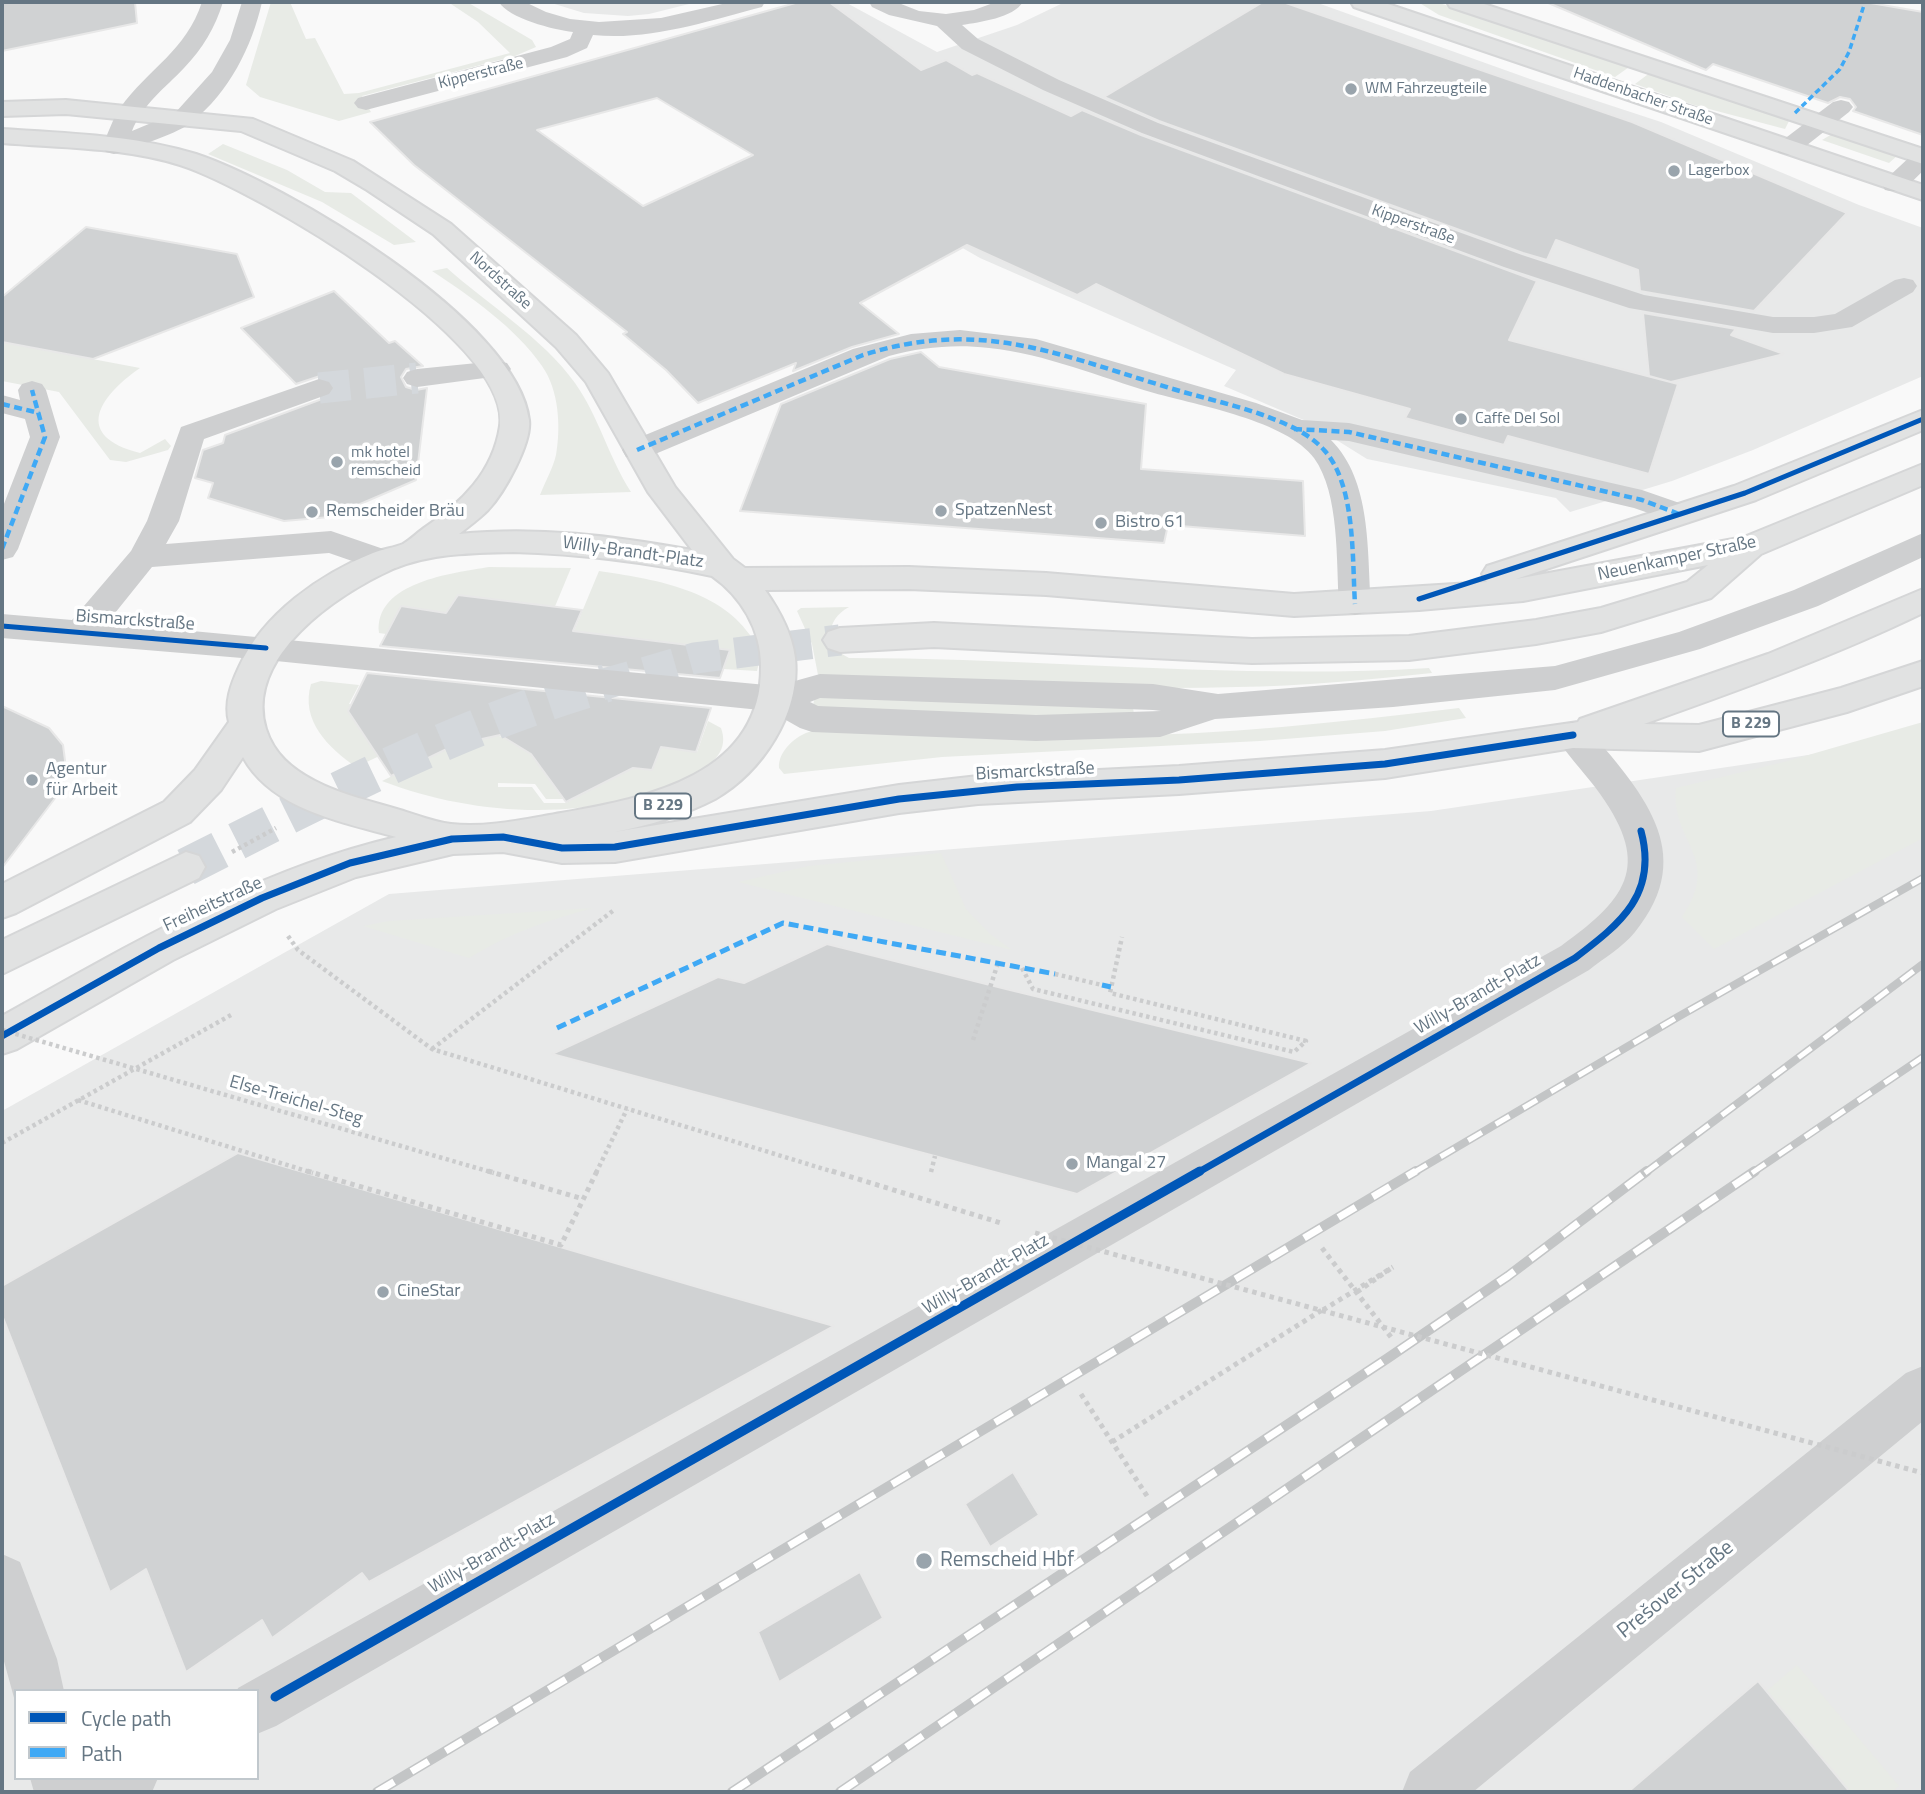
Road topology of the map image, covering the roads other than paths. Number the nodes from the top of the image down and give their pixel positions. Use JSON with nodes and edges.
{"nodes":[{"id":1,"x":212,"y":2,"type":"edge"},
{"id":2,"x":251,"y":2,"type":"edge"},
{"id":3,"x":509,"y":2,"type":"edge"},
{"id":4,"x":754,"y":2,"type":"edge"},
{"id":5,"x":880,"y":2,"type":"edge"},
{"id":6,"x":1013,"y":2,"type":"edge"},
{"id":7,"x":1362,"y":2,"type":"edge"},
{"id":8,"x":1409,"y":2,"type":"edge"},
{"id":9,"x":1458,"y":2,"type":"edge"},
{"id":10,"x":1503,"y":2,"type":"edge"},
{"id":11,"x":943,"y":20,"type":"junction"},
{"id":12,"x":585,"y":29,"type":"junction"},
{"id":13,"x":1549,"y":32,"type":"junction"},
{"id":14,"x":1460,"y":37,"type":"junction"},
{"id":15,"x":366,"y":103,"type":"dead end"},
{"id":16,"x":1841,"y":107,"type":"dead end"},
{"id":17,"x":2,"y":109,"type":"edge"},
{"id":18,"x":129,"y":113,"type":"junction"},
{"id":19,"x":183,"y":118,"type":"junction"},
{"id":20,"x":1820,"y":121,"type":"junction"},
{"id":21,"x":2,"y":136,"type":"edge"},
{"id":22,"x":114,"y":147,"type":"junction"},
{"id":23,"x":1788,"y":148,"type":"junction"},
{"id":24,"x":1923,"y":157,"type":"edge"},
{"id":25,"x":1894,"y":185,"type":"junction"},
{"id":26,"x":1923,"y":193,"type":"edge"},
{"id":27,"x":1923,"y":205,"type":"edge"},
{"id":28,"x":1904,"y":286,"type":"dead end"},
{"id":29,"x":497,"y":369,"type":"junction"},
{"id":30,"x":417,"y":378,"type":"tunnel mouth"},
{"id":31,"x":319,"y":388,"type":"tunnel mouth"},
{"id":32,"x":2,"y":404,"type":"edge"},
{"id":33,"x":1923,"y":419,"type":"edge"},
{"id":34,"x":1294,"y":429,"type":"junction"},
{"id":35,"x":637,"y":450,"type":"junction"},
{"id":36,"x":1923,"y":474,"type":"edge"},
{"id":37,"x":1680,"y":514,"type":"junction"},
{"id":38,"x":1923,"y":544,"type":"edge"},
{"id":39,"x":1751,"y":546,"type":"junction"},
{"id":40,"x":2,"y":549,"type":"edge"},
{"id":41,"x":416,"y":549,"type":"junction"},
{"id":42,"x":143,"y":557,"type":"junction"},
{"id":43,"x":384,"y":561,"type":"junction"},
{"id":44,"x":730,"y":573,"type":"junction"},
{"id":45,"x":1419,"y":599,"type":"junction"},
{"id":46,"x":1923,"y":600,"type":"edge"},
{"id":47,"x":1355,"y":604,"type":"junction"},
{"id":48,"x":2,"y":625,"type":"edge"},
{"id":49,"x":80,"y":633,"type":"junction"},
{"id":50,"x":840,"y":640,"type":"tunnel mouth"},
{"id":51,"x":266,"y":648,"type":"junction"},
{"id":52,"x":1923,"y":673,"type":"edge"},
{"id":53,"x":777,"y":699,"type":"junction"},
{"id":54,"x":244,"y":728,"type":"junction"},
{"id":55,"x":1573,"y":735,"type":"junction"},
{"id":56,"x":503,"y":837,"type":"junction"},
{"id":57,"x":452,"y":839,"type":"junction"},
{"id":58,"x":186,"y":867,"type":"tunnel mouth"},
{"id":59,"x":2,"y":902,"type":"edge"},
{"id":60,"x":2,"y":958,"type":"edge"},
{"id":61,"x":2,"y":1036,"type":"edge"},
{"id":62,"x":1923,"y":1390,"type":"edge"},
{"id":63,"x":2,"y":1580,"type":"edge"},
{"id":64,"x":37,"y":1689,"type":"edge"},
{"id":65,"x":259,"y":1706,"type":"edge"},
{"id":66,"x":126,"y":1780,"type":"edge"},
{"id":67,"x":104,"y":1792,"type":"edge"},
{"id":68,"x":1430,"y":1792,"type":"edge"}],
"edges":[{"from":1,"to":18,"type":"street"},
{"from":2,"to":19,"type":"street","name":"Nordstraße"},
{"from":3,"to":12,"type":"street"},
{"from":4,"to":12,"type":"street"},
{"from":5,"to":11,"type":"street"},
{"from":6,"to":11,"type":"street"},
{"from":7,"to":14,"type":"main road","name":"Haddenbacher Straße"},
{"from":8,"to":14,"type":"main road"},
{"from":9,"to":13,"type":"main road","name":"Haddenbacher Straße"},
{"from":10,"to":13,"type":"main road"},
{"from":11,"to":28,"type":"street","name":"Kipperstraße"},
{"from":12,"to":15,"type":"street","name":"Kipperstraße"},
{"from":13,"to":20,"type":"main road","name":"Haddenbacher Straße"},
{"from":14,"to":23,"type":"main road","name":"Haddenbacher Straße"},
{"from":16,"to":20,"type":"street"},
{"from":17,"to":18,"type":"main road","name":"Nordstraße"},
{"from":18,"to":19,"type":"main road","name":"Nordstraße"},
{"from":18,"to":22,"type":"street"},
{"from":19,"to":22,"type":"street","name":"Nordstraße"},
{"from":19,"to":35,"type":"main road","name":"Nordstraße"},
{"from":20,"to":23,"type":"street"},
{"from":20,"to":24,"type":"main road","name":"Haddenbacher Straße"},
{"from":21,"to":22,"type":"main road"},
{"from":22,"to":29,"type":"main road"},
{"from":23,"to":25,"type":"main road","name":"Haddenbacher Straße"},
{"from":24,"to":25,"type":"street"},
{"from":25,"to":26,"type":"main road","name":"Haddenbacher Straße"},
{"from":25,"to":27,"type":"main road"},
{"from":29,"to":30,"type":"street"},
{"from":29,"to":41,"type":"main road"},
{"from":31,"to":42,"type":"street"},
{"from":32,"to":40,"type":"street"},
{"from":33,"to":37,"type":"main road","number":"B 229"},
{"from":34,"to":35,"type":"street"},
{"from":34,"to":37,"type":"street"},
{"from":34,"to":47,"type":"street"},
{"from":35,"to":44,"type":"main road","name":"Nordstraße"},
{"from":36,"to":39,"type":"main road","name":"Neuenkamper Straße","number":"B 229"},
{"from":37,"to":45,"type":"main road","number":"B 229"},
{"from":38,"to":53,"type":"street"},
{"from":39,"to":45,"type":"main road","name":"Neuenkamper Straße","number":"B 229"},
{"from":39,"to":50,"type":"main road"},
{"from":41,"to":43,"type":"main road","name":"Willy-Brandt-Platz","number":"B 229"},
{"from":41,"to":44,"type":"main road","name":"Willy-Brandt-Platz","number":"B 229"},
{"from":42,"to":43,"type":"street"},
{"from":42,"to":49,"type":"street"},
{"from":43,"to":51,"type":"main road","name":"Willy-Brandt-Platz","number":"B 229"},
{"from":44,"to":47,"type":"main road","number":"B 229"},
{"from":44,"to":53,"type":"main road","name":"Willy-Brandt-Platz","number":"B 229"},
{"from":45,"to":47,"type":"main road","number":"B 229"},
{"from":46,"to":55,"type":"main road","number":"B 229"},
{"from":48,"to":49,"type":"street","name":"Bismarckstraße"},
{"from":49,"to":51,"type":"street","name":"Bismarckstraße"},
{"from":51,"to":53,"type":"street","name":"Bismarckstraße"},
{"from":51,"to":54,"type":"main road","name":"Willy-Brandt-Platz","number":"B 229"},
{"from":52,"to":55,"type":"main road","number":"B 229"},
{"from":53,"to":56,"type":"main road","name":"Willy-Brandt-Platz","number":"B 229"},
{"from":54,"to":57,"type":"main road","name":"Willy-Brandt-Platz","number":"B 229"},
{"from":54,"to":59,"type":"main road"},
{"from":55,"to":56,"type":"main road","name":"Bismarckstraße","number":"B 229"},
{"from":55,"to":65,"type":"street","name":"Willy-Brandt-Platz"},
{"from":56,"to":57,"type":"main road","name":"Willy-Brandt-Platz","number":"B 229"},
{"from":57,"to":61,"type":"main road","name":"Freiheitstraße","number":"B 229"},
{"from":58,"to":60,"type":"main road"},
{"from":62,"to":68,"type":"street","name":"Prešover Straße"},
{"from":63,"to":64,"type":"street"},
{"from":66,"to":67,"type":"street"}]}
